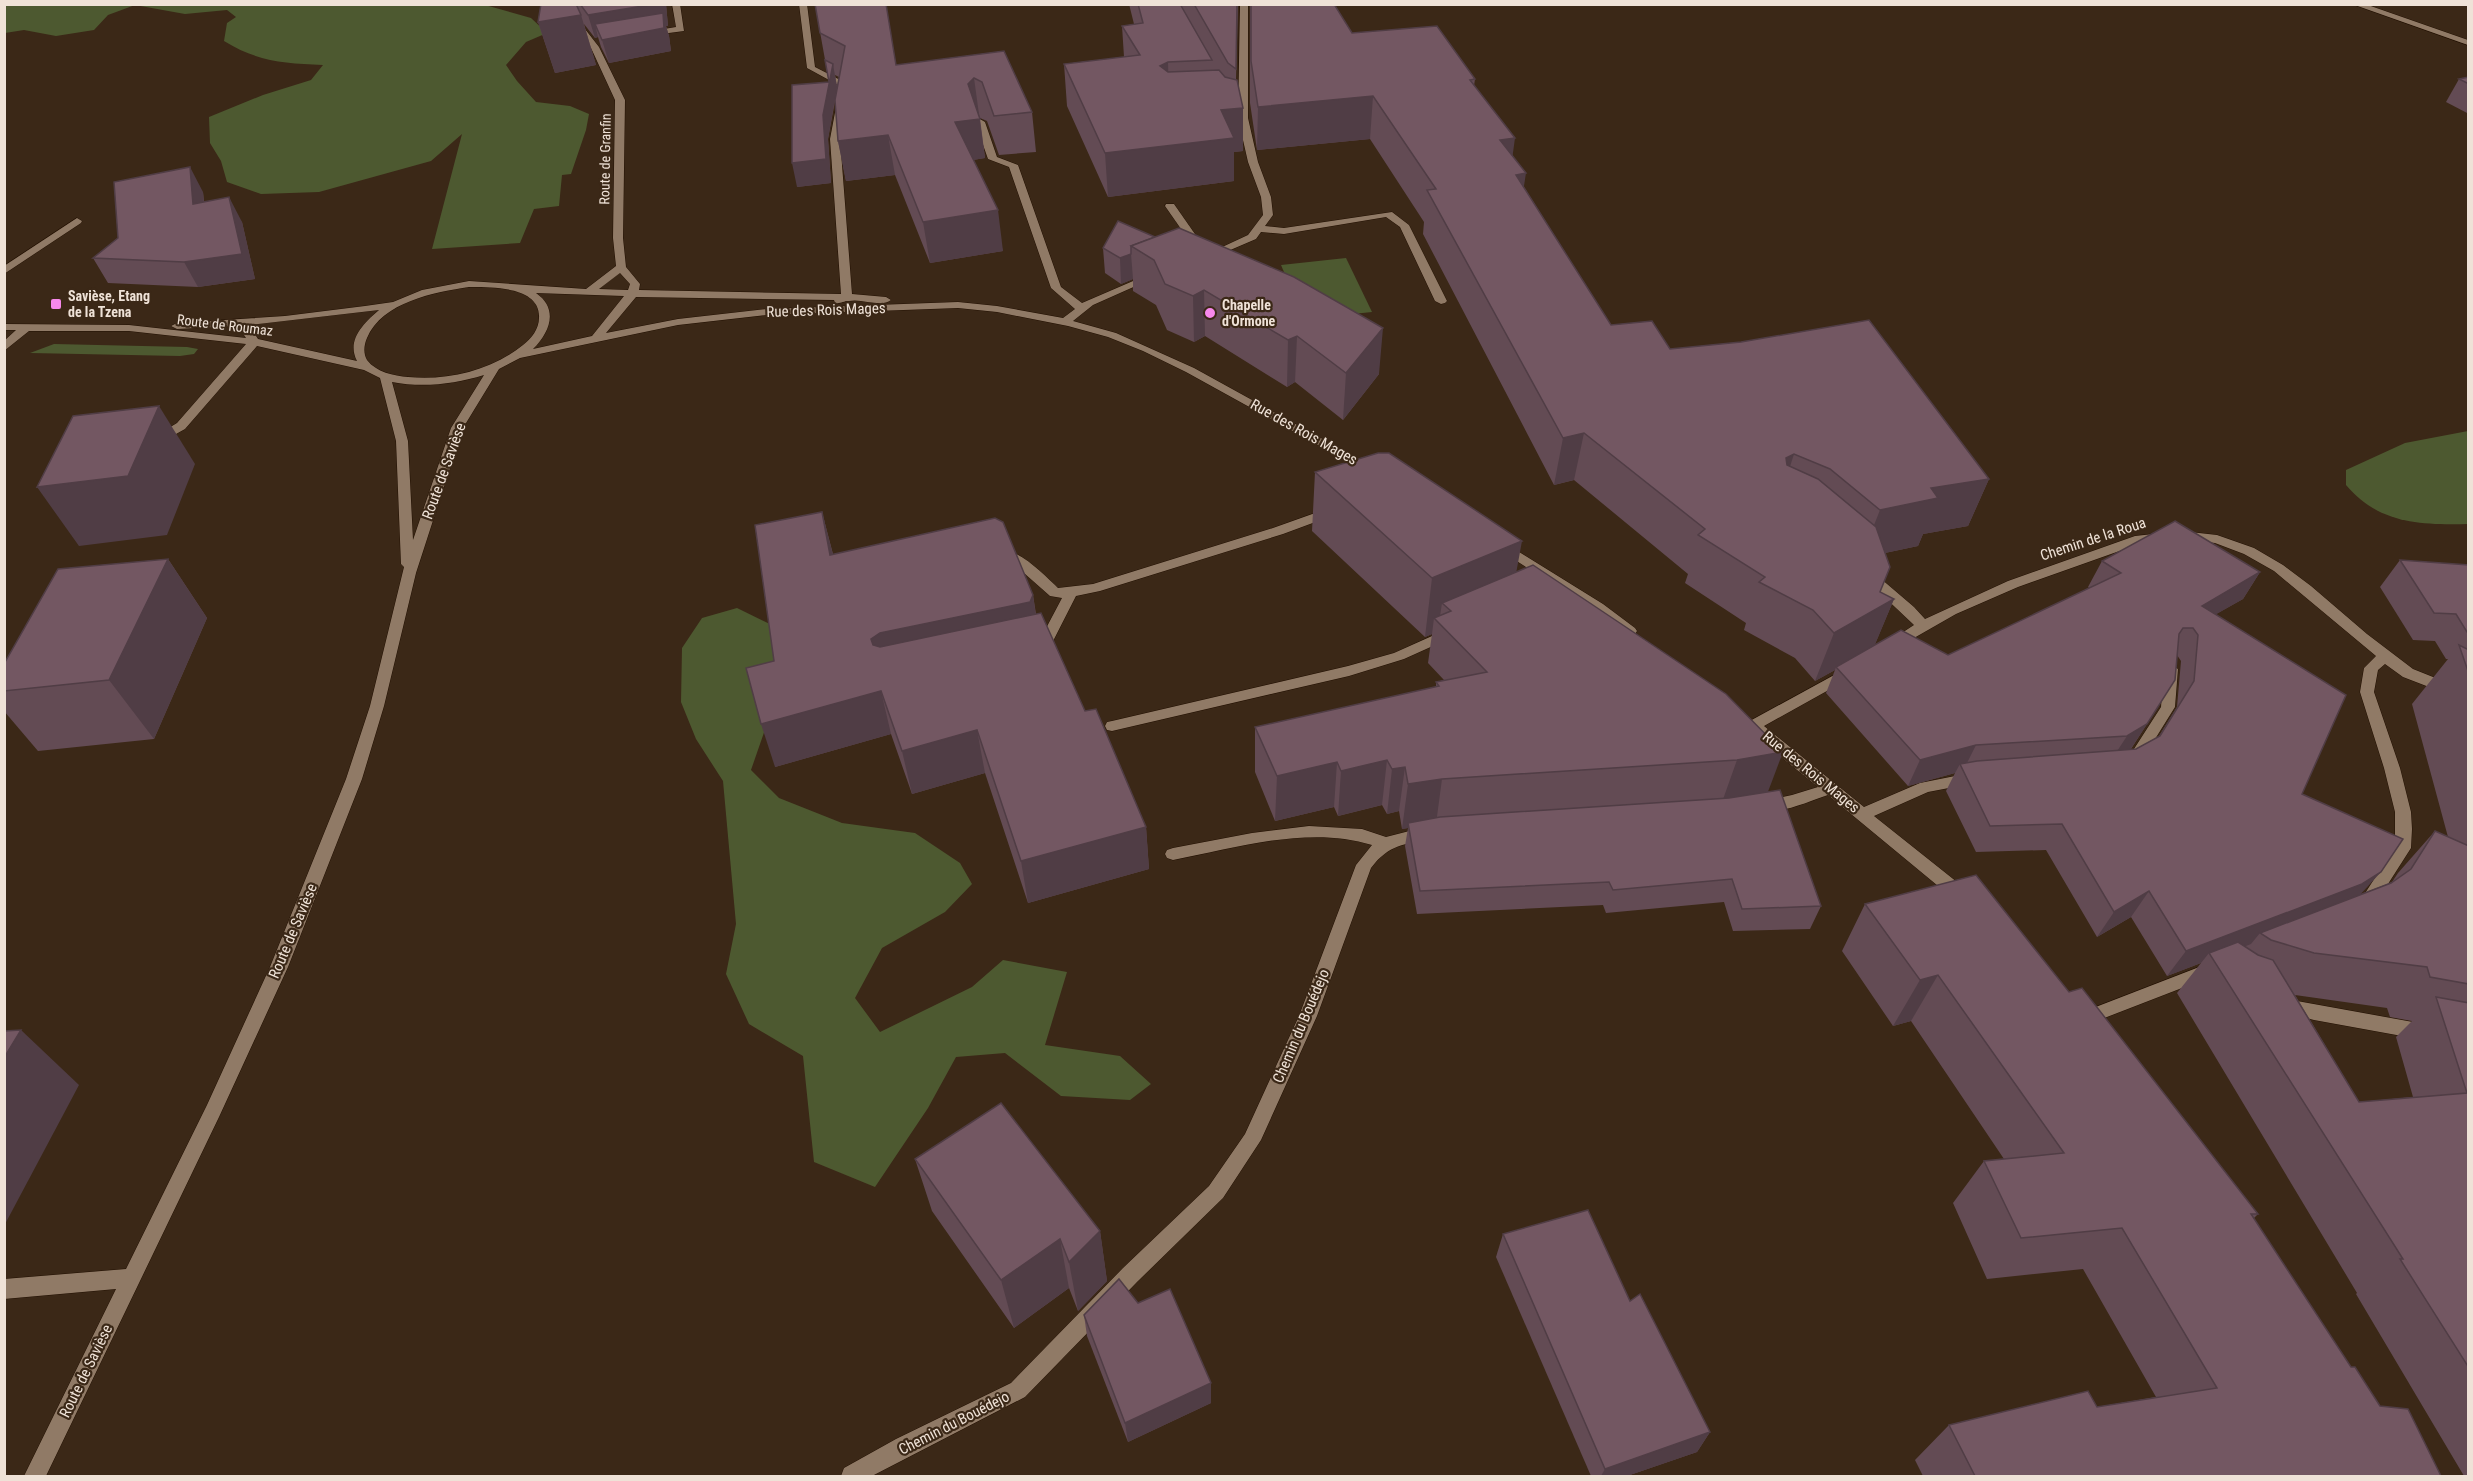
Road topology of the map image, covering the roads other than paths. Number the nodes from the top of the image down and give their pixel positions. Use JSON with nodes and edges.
{"nodes":[{"id":1,"x":551,"y":4,"type":"edge"},
{"id":2,"x":676,"y":4,"type":"edge"},
{"id":3,"x":803,"y":4,"type":"edge"},
{"id":4,"x":1244,"y":4,"type":"edge"},
{"id":5,"x":2356,"y":4,"type":"edge"},
{"id":6,"x":637,"y":36,"type":"edge"},
{"id":7,"x":603,"y":41,"type":"edge"},
{"id":8,"x":592,"y":43,"type":"junction"},
{"id":9,"x":2469,"y":44,"type":"edge"},
{"id":10,"x":980,"y":122,"type":"edge"},
{"id":11,"x":1170,"y":206,"type":"dead end"},
{"id":12,"x":77,"y":221,"type":"dead end"},
{"id":13,"x":1260,"y":229,"type":"junction"},
{"id":14,"x":621,"y":267,"type":"junction"},
{"id":15,"x":4,"y":271,"type":"edge"},
{"id":16,"x":1160,"y":273,"type":"edge"},
{"id":17,"x":510,"y":286,"type":"junction"},
{"id":18,"x":589,"y":292,"type":"junction"},
{"id":19,"x":633,"y":293,"type":"junction"},
{"id":20,"x":846,"y":297,"type":"junction"},
{"id":21,"x":1441,"y":301,"type":"dead end"},
{"id":22,"x":397,"y":305,"type":"junction"},
{"id":23,"x":958,"y":305,"type":"junction"},
{"id":24,"x":1082,"y":308,"type":"junction"},
{"id":25,"x":817,"y":311,"type":"junction"},
{"id":26,"x":1065,"y":322,"type":"junction"},
{"id":27,"x":242,"y":323,"type":"junction"},
{"id":28,"x":4,"y":327,"type":"edge"},
{"id":29,"x":26,"y":327,"type":"junction"},
{"id":30,"x":129,"y":328,"type":"junction"},
{"id":31,"x":596,"y":339,"type":"junction"},
{"id":32,"x":254,"y":342,"type":"junction"},
{"id":33,"x":4,"y":348,"type":"edge"},
{"id":34,"x":514,"y":356,"type":"junction"},
{"id":35,"x":495,"y":366,"type":"junction"},
{"id":36,"x":367,"y":367,"type":"junction"},
{"id":37,"x":385,"y":376,"type":"junction"},
{"id":38,"x":150,"y":445,"type":"edge"},
{"id":39,"x":1386,"y":478,"type":"edge"},
{"id":40,"x":1340,"y":508,"type":"edge"},
{"id":41,"x":1489,"y":538,"type":"edge"},
{"id":42,"x":987,"y":555,"type":"edge"},
{"id":43,"x":1856,"y":565,"type":"edge"},
{"id":44,"x":409,"y":573,"type":"junction"},
{"id":45,"x":1071,"y":592,"type":"junction"},
{"id":46,"x":1468,"y":626,"type":"edge"},
{"id":47,"x":1923,"y":626,"type":"junction"},
{"id":48,"x":1644,"y":641,"type":"edge"},
{"id":49,"x":1884,"y":650,"type":"edge"},
{"id":50,"x":1030,"y":653,"type":"edge"},
{"id":51,"x":2385,"y":657,"type":"junction"},
{"id":52,"x":2172,"y":660,"type":"edge"},
{"id":53,"x":1860,"y":666,"type":"edge"},
{"id":54,"x":2469,"y":697,"type":"edge"},
{"id":55,"x":1737,"y":714,"type":"edge"},
{"id":56,"x":1112,"y":726,"type":"dead end"},
{"id":57,"x":1753,"y":726,"type":"junction"},
{"id":58,"x":2122,"y":765,"type":"edge"},
{"id":59,"x":1984,"y":777,"type":"edge"},
{"id":60,"x":1831,"y":788,"type":"junction"},
{"id":61,"x":1743,"y":810,"type":"edge"},
{"id":62,"x":1863,"y":814,"type":"junction"},
{"id":63,"x":1447,"y":831,"type":"edge"},
{"id":64,"x":1386,"y":843,"type":"junction"},
{"id":65,"x":1173,"y":854,"type":"dead end"},
{"id":66,"x":1977,"y":907,"type":"edge"},
{"id":67,"x":2356,"y":911,"type":"edge"},
{"id":68,"x":2216,"y":974,"type":"edge"},
{"id":69,"x":2272,"y":1002,"type":"edge"},
{"id":70,"x":2106,"y":1029,"type":"edge"},
{"id":71,"x":2441,"y":1035,"type":"edge"},
{"id":72,"x":130,"y":1278,"type":"junction"},
{"id":73,"x":4,"y":1289,"type":"edge"},
{"id":74,"x":35,"y":1476,"type":"edge"},
{"id":75,"x":852,"y":1476,"type":"edge"}],
"edges":[{"from":1,"to":8,"type":"street","name":"Route de Granfin"},
{"from":2,"to":6,"type":"street"},
{"from":3,"to":20,"type":"street"},
{"from":4,"to":13,"type":"street"},
{"from":5,"to":9,"type":"street"},
{"from":7,"to":8,"type":"street"},
{"from":8,"to":14,"type":"street","name":"Route de Granfin"},
{"from":10,"to":24,"type":"street"},
{"from":11,"to":13,"type":"street"},
{"from":12,"to":15,"type":"street"},
{"from":13,"to":21,"type":"street"},
{"from":14,"to":18,"type":"street"},
{"from":14,"to":19,"type":"street","name":"Route de Granfin"},
{"from":16,"to":24,"type":"street"},
{"from":17,"to":18,"type":"street"},
{"from":17,"to":22,"type":"street"},
{"from":17,"to":34,"type":"street"},
{"from":18,"to":19,"type":"street"},
{"from":19,"to":20,"type":"street"},
{"from":19,"to":31,"type":"street"},
{"from":20,"to":23,"type":"street"},
{"from":20,"to":25,"type":"street"},
{"from":22,"to":27,"type":"street"},
{"from":22,"to":36,"type":"street"},
{"from":23,"to":25,"type":"street","name":"Rue des Rois Mages"},
{"from":23,"to":26,"type":"street","name":"Rue des Rois Mages"},
{"from":24,"to":26,"type":"street"},
{"from":25,"to":31,"type":"street","name":"Rue des Rois Mages"},
{"from":26,"to":39,"type":"street","name":"Rue des Rois Mages"},
{"from":27,"to":30,"type":"street"},
{"from":27,"to":32,"type":"street"},
{"from":28,"to":29,"type":"street","name":"Route de Roumaz"},
{"from":29,"to":30,"type":"street","name":"Route de Roumaz"},
{"from":29,"to":33,"type":"street"},
{"from":30,"to":32,"type":"street","name":"Route de Roumaz"},
{"from":31,"to":34,"type":"street","name":"Rue des Rois Mages"},
{"from":32,"to":36,"type":"street","name":"Route de Roumaz"},
{"from":32,"to":38,"type":"street"},
{"from":34,"to":35,"type":"street","name":"Route de Roumaz"},
{"from":35,"to":37,"type":"street","name":"Route de Roumaz"},
{"from":35,"to":44,"type":"street","name":"Route de Savièse"},
{"from":36,"to":37,"type":"street","name":"Route de Roumaz"},
{"from":37,"to":44,"type":"street"},
{"from":40,"to":45,"type":"street"},
{"from":41,"to":48,"type":"street"},
{"from":42,"to":45,"type":"street"},
{"from":43,"to":47,"type":"street"},
{"from":44,"to":72,"type":"street","name":"Route de Savièse"},
{"from":45,"to":50,"type":"street"},
{"from":46,"to":56,"type":"street"},
{"from":47,"to":49,"type":"street","name":"Chemin de la Roua"},
{"from":47,"to":51,"type":"street","name":"Chemin de la Roua"},
{"from":51,"to":54,"type":"street","name":"Chemin de la Roua"},
{"from":51,"to":67,"type":"street"},
{"from":52,"to":58,"type":"street"},
{"from":53,"to":57,"type":"street"},
{"from":55,"to":57,"type":"street","name":"Rue des Rois Mages"},
{"from":57,"to":60,"type":"street","name":"Rue des Rois Mages"},
{"from":59,"to":62,"type":"street"},
{"from":60,"to":61,"type":"street"},
{"from":60,"to":62,"type":"street","name":"Rue des Rois Mages"},
{"from":62,"to":66,"type":"street","name":"Rue des Rois Mages"},
{"from":63,"to":64,"type":"street","name":"Chemin du Bouédejo"},
{"from":64,"to":65,"type":"street"},
{"from":64,"to":75,"type":"street","name":"Chemin du Bouédejo"},
{"from":68,"to":70,"type":"street"},
{"from":69,"to":71,"type":"street"},
{"from":72,"to":73,"type":"street"},
{"from":72,"to":74,"type":"street","name":"Route de Savièse"}]}
